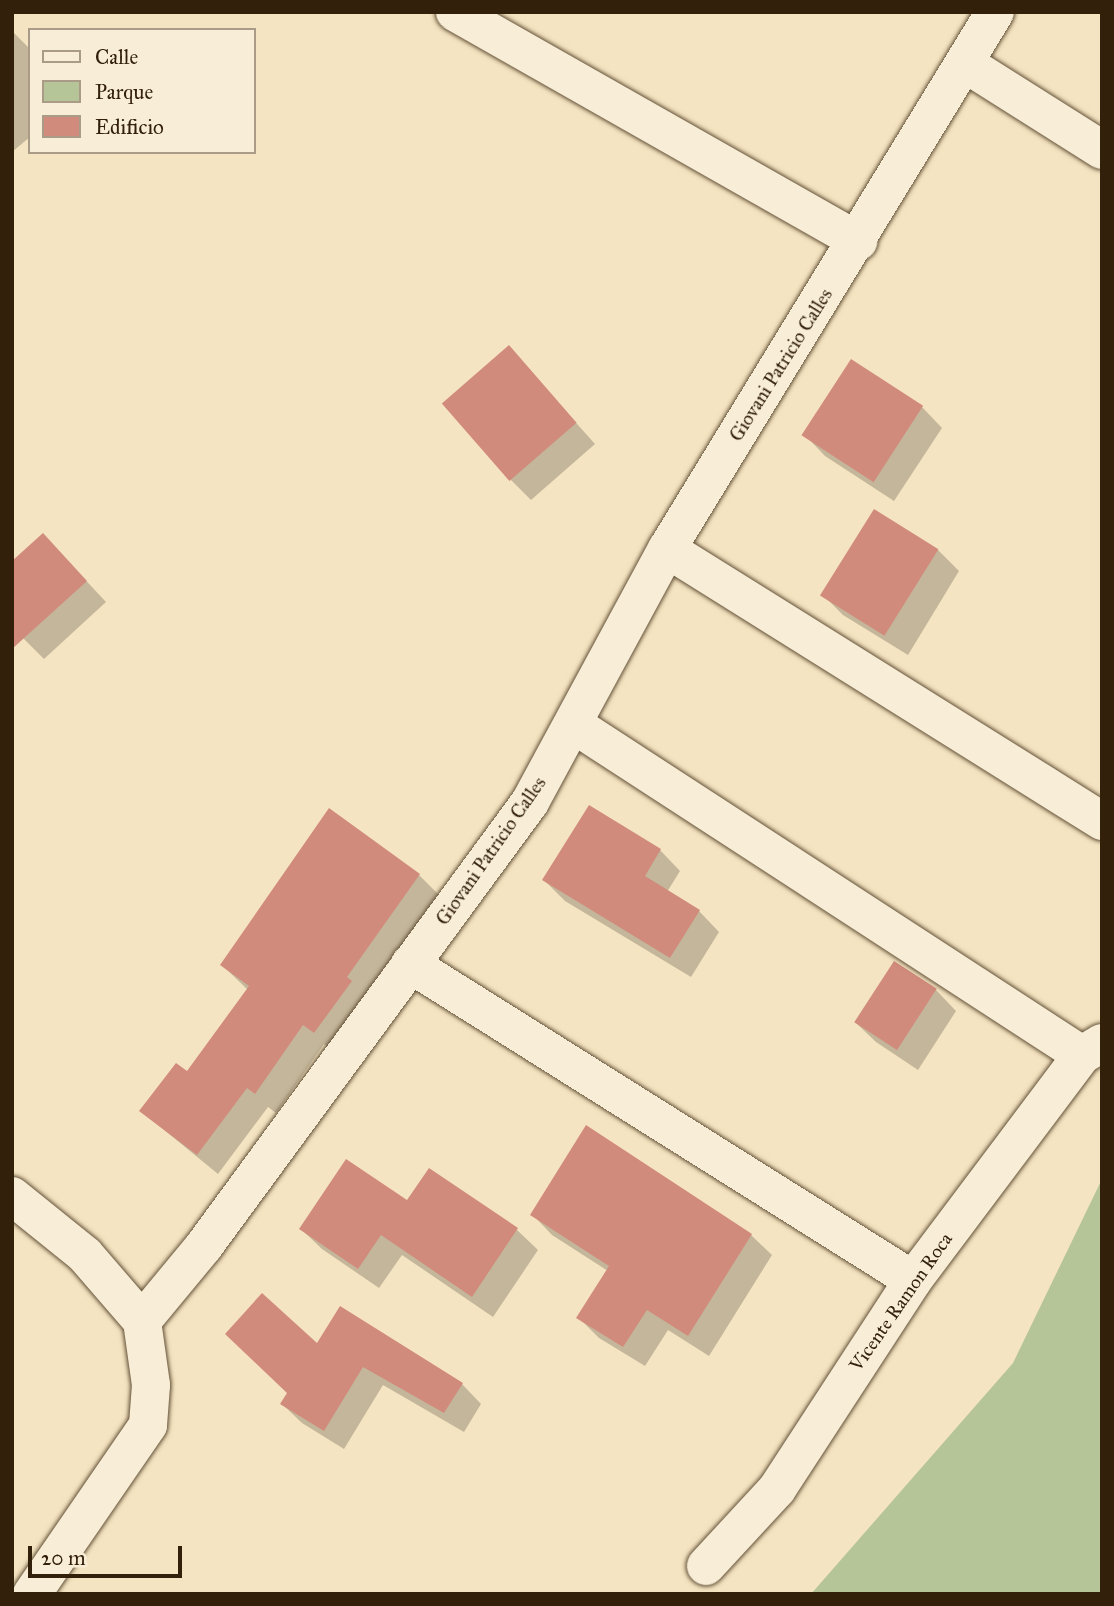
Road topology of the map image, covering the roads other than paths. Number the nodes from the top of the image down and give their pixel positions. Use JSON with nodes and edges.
{"nodes":[{"id":1,"x":455,"y":12,"type":"edge"},
{"id":2,"x":995,"y":12,"type":"edge"},
{"id":3,"x":966,"y":64,"type":"junction"},
{"id":4,"x":1102,"y":150,"type":"edge"},
{"id":5,"x":858,"y":242,"type":"junction"},
{"id":6,"x":667,"y":549,"type":"junction"},
{"id":7,"x":573,"y":724,"type":"junction"},
{"id":8,"x":1102,"y":821,"type":"edge"},
{"id":9,"x":410,"y":964,"type":"junction"},
{"id":10,"x":1092,"y":1049,"type":"edge"},
{"id":11,"x":12,"y":1196,"type":"edge"},
{"id":12,"x":913,"y":1280,"type":"junction"},
{"id":13,"x":142,"y":1321,"type":"junction"},
{"id":14,"x":706,"y":1566,"type":"dead end"},
{"id":15,"x":32,"y":1594,"type":"edge"}],
"edges":[{"from":1,"to":5,"type":"street"},
{"from":2,"to":3,"type":"street","name":"Giovani Patricio Calles"},
{"from":3,"to":4,"type":"street"},
{"from":3,"to":5,"type":"street","name":"Giovani Patricio Calles"},
{"from":5,"to":6,"type":"street","name":"Giovani Patricio Calles"},
{"from":6,"to":7,"type":"street","name":"Giovani Patricio Calles"},
{"from":6,"to":8,"type":"street"},
{"from":7,"to":9,"type":"street","name":"Giovani Patricio Calles"},
{"from":7,"to":10,"type":"street"},
{"from":9,"to":12,"type":"street"},
{"from":9,"to":13,"type":"street","name":"Giovani Patricio Calles"},
{"from":10,"to":12,"type":"street","name":"Vicente Ramon Roca"},
{"from":11,"to":13,"type":"street"},
{"from":12,"to":14,"type":"street","name":"Vicente Ramon Roca"},
{"from":13,"to":15,"type":"street"}]}
